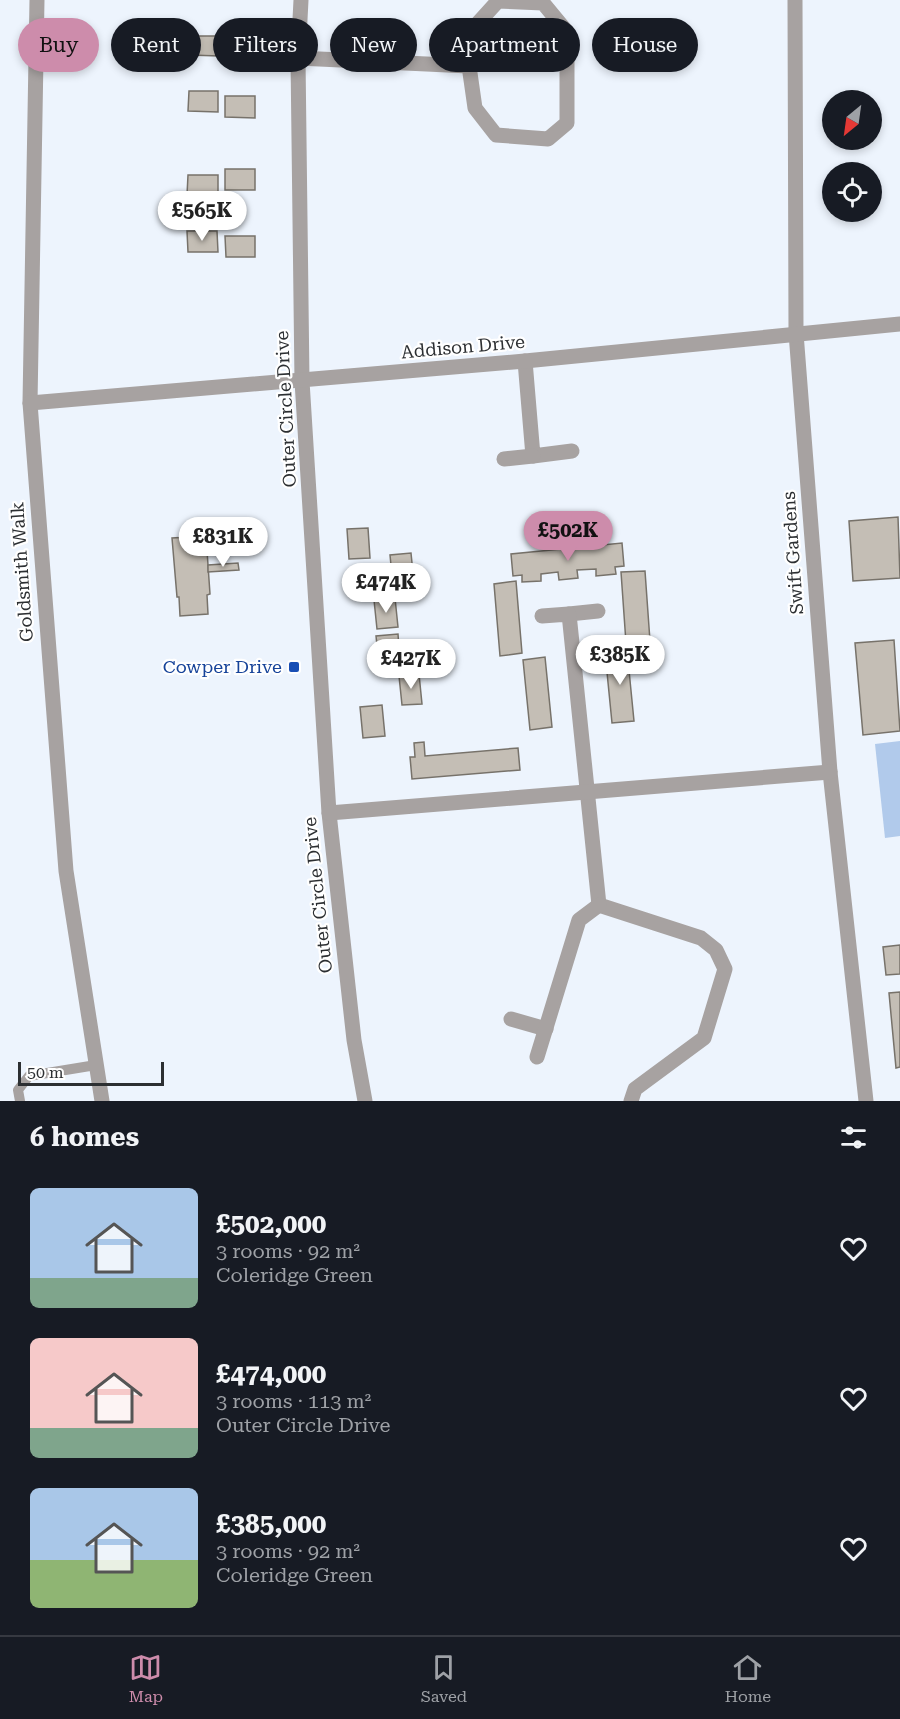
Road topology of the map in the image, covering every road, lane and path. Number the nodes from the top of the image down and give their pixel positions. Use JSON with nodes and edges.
{"nodes":[{"id":1,"x":37,"y":0,"type":"edge"},
{"id":2,"x":301,"y":0,"type":"edge"},
{"id":3,"x":795,"y":0,"type":"edge"},
{"id":4,"x":300,"y":18,"type":"edge"},
{"id":5,"x":318,"y":59,"type":"edge"},
{"id":6,"x":429,"y":64,"type":"edge"},
{"id":7,"x":469,"y":66,"type":"joint"},
{"id":8,"x":298,"y":72,"type":"edge"},
{"id":9,"x":900,"y":324,"type":"edge"},
{"id":10,"x":796,"y":333,"type":"junction"},
{"id":11,"x":525,"y":361,"type":"junction"},
{"id":12,"x":302,"y":381,"type":"junction"},
{"id":13,"x":30,"y":403,"type":"junction"},
{"id":14,"x":572,"y":451,"type":"dead end"},
{"id":15,"x":533,"y":456,"type":"junction"},
{"id":16,"x":504,"y":459,"type":"dead end"},
{"id":17,"x":598,"y":611,"type":"dead end"},
{"id":18,"x":569,"y":615,"type":"junction"},
{"id":19,"x":542,"y":616,"type":"dead end"},
{"id":20,"x":830,"y":772,"type":"junction"},
{"id":21,"x":587,"y":791,"type":"junction"},
{"id":22,"x":329,"y":813,"type":"junction"},
{"id":23,"x":599,"y":905,"type":"junction"},
{"id":24,"x":511,"y":1018,"type":"dead end"},
{"id":25,"x":546,"y":1029,"type":"junction"},
{"id":26,"x":537,"y":1057,"type":"dead end"},
{"id":27,"x":96,"y":1065,"type":"junction"},
{"id":28,"x":20,"y":1101,"type":"edge"},
{"id":29,"x":102,"y":1101,"type":"edge"},
{"id":30,"x":364,"y":1101,"type":"edge"},
{"id":31,"x":631,"y":1101,"type":"edge"},
{"id":32,"x":866,"y":1101,"type":"edge"}],
"edges":[{"from":1,"to":13,"type":"street","name":"Goldsmith Walk"},
{"from":2,"to":4,"type":"street","name":"Outer Circle Drive"},
{"from":3,"to":10,"type":"street","name":"Swift Gardens"},
{"from":5,"to":6,"type":"street"},
{"from":7,"to":7,"type":"street"},
{"from":8,"to":12,"type":"street","name":"Outer Circle Drive"},
{"from":9,"to":10,"type":"street","name":"Addison Drive"},
{"from":10,"to":11,"type":"street","name":"Addison Drive"},
{"from":10,"to":20,"type":"street","name":"Swift Gardens"},
{"from":11,"to":12,"type":"street","name":"Addison Drive"},
{"from":11,"to":15,"type":"street"},
{"from":12,"to":13,"type":"street","name":"Addison Drive"},
{"from":12,"to":22,"type":"street","name":"Outer Circle Drive"},
{"from":13,"to":27,"type":"street","name":"Goldsmith Walk"},
{"from":14,"to":15,"type":"street"},
{"from":15,"to":16,"type":"street"},
{"from":17,"to":18,"type":"street"},
{"from":18,"to":19,"type":"street"},
{"from":18,"to":21,"type":"street"},
{"from":20,"to":21,"type":"street"},
{"from":20,"to":32,"type":"street","name":"Swift Gardens"},
{"from":21,"to":22,"type":"street"},
{"from":21,"to":23,"type":"street"},
{"from":22,"to":30,"type":"street","name":"Outer Circle Drive"},
{"from":23,"to":25,"type":"street"},
{"from":23,"to":31,"type":"street"},
{"from":24,"to":25,"type":"street"},
{"from":25,"to":26,"type":"street"},
{"from":27,"to":28,"type":"lane"},
{"from":27,"to":29,"type":"street","name":"Goldsmith Walk"}]}
